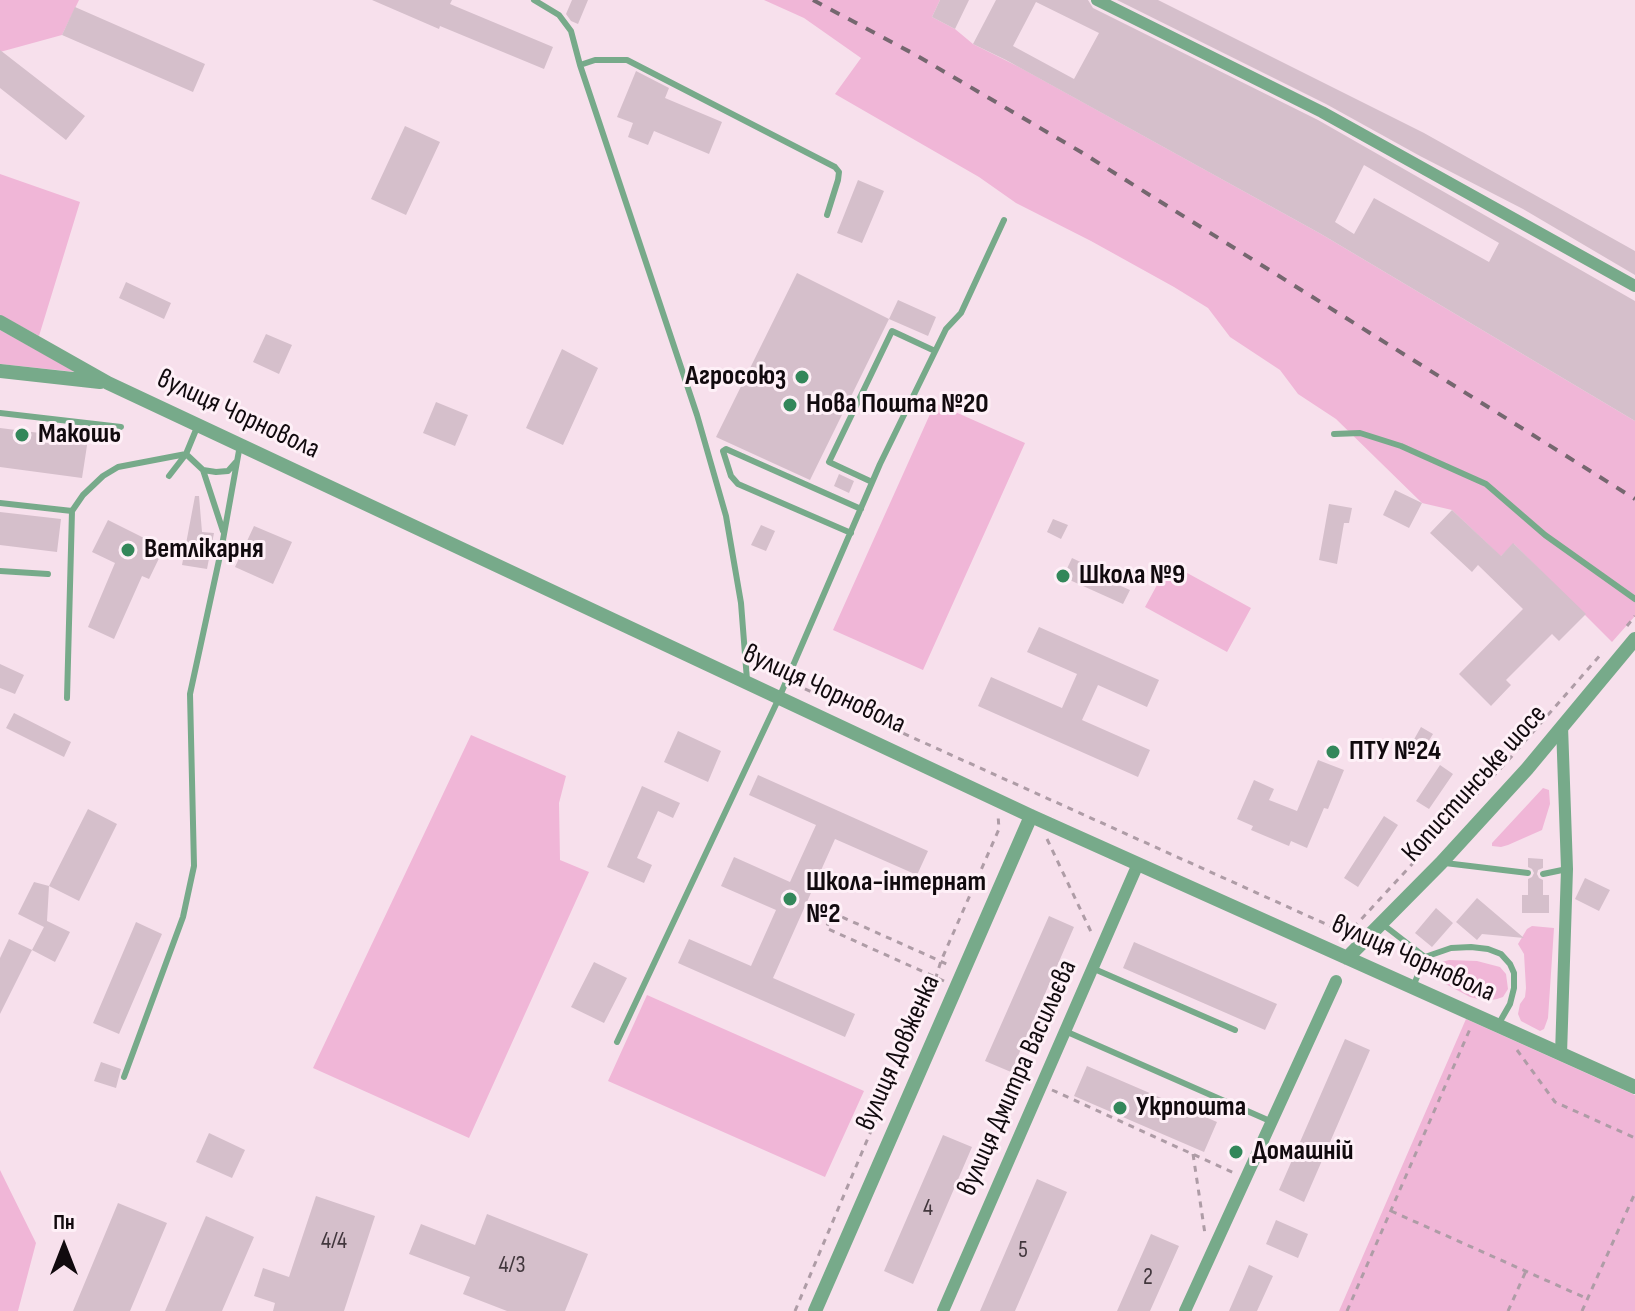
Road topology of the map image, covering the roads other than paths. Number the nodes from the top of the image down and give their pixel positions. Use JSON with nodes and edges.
{"nodes":[{"id":1,"x":534,"y":0,"type":"edge"},
{"id":2,"x":546,"y":0,"type":"edge"},
{"id":3,"x":1097,"y":0,"type":"edge"},
{"id":4,"x":552,"y":11,"type":"junction"},
{"id":5,"x":580,"y":65,"type":"junction"},
{"id":6,"x":827,"y":215,"type":"dead end"},
{"id":7,"x":1004,"y":220,"type":"dead end"},
{"id":8,"x":1635,"y":286,"type":"edge"},
{"id":9,"x":0,"y":322,"type":"edge"},
{"id":10,"x":935,"y":351,"type":"junction"},
{"id":11,"x":0,"y":371,"type":"edge"},
{"id":12,"x":108,"y":383,"type":"junction"},
{"id":13,"x":0,"y":413,"type":"edge"},
{"id":14,"x":198,"y":425,"type":"junction"},
{"id":15,"x":121,"y":427,"type":"dead end"},
{"id":16,"x":1334,"y":434,"type":"dead end"},
{"id":17,"x":240,"y":445,"type":"junction"},
{"id":18,"x":186,"y":454,"type":"junction"},
{"id":19,"x":236,"y":461,"type":"junction"},
{"id":20,"x":203,"y":470,"type":"junction"},
{"id":21,"x":169,"y":476,"type":"dead end"},
{"id":22,"x":872,"y":482,"type":"junction"},
{"id":23,"x":0,"y":503,"type":"edge"},
{"id":24,"x":861,"y":509,"type":"junction"},
{"id":25,"x":72,"y":511,"type":"junction"},
{"id":26,"x":851,"y":533,"type":"junction"},
{"id":27,"x":224,"y":534,"type":"junction"},
{"id":28,"x":0,"y":571,"type":"edge"},
{"id":29,"x":48,"y":574,"type":"dead end"},
{"id":30,"x":1635,"y":599,"type":"edge"},
{"id":31,"x":1635,"y":639,"type":"edge"},
{"id":32,"x":747,"y":683,"type":"junction"},
{"id":33,"x":67,"y":698,"type":"dead end"},
{"id":34,"x":779,"y":698,"type":"junction"},
{"id":35,"x":1562,"y":726,"type":"junction"},
{"id":36,"x":1031,"y":816,"type":"junction"},
{"id":37,"x":1441,"y":863,"type":"junction"},
{"id":38,"x":1138,"y":864,"type":"junction"},
{"id":39,"x":1567,"y":869,"type":"junction"},
{"id":40,"x":1528,"y":873,"type":"dead end"},
{"id":41,"x":1543,"y":874,"type":"dead end"},
{"id":42,"x":1381,"y":923,"type":"junction"},
{"id":43,"x":1425,"y":957,"type":"junction"},
{"id":44,"x":1347,"y":958,"type":"junction"},
{"id":45,"x":1092,"y":968,"type":"junction"},
{"id":46,"x":1336,"y":981,"type":"dead end"},
{"id":47,"x":1412,"y":988,"type":"junction"},
{"id":48,"x":1497,"y":1026,"type":"junction"},
{"id":49,"x":1235,"y":1030,"type":"dead end"},
{"id":50,"x":1065,"y":1031,"type":"junction"},
{"id":51,"x":617,"y":1042,"type":"dead end"},
{"id":52,"x":1561,"y":1054,"type":"junction"},
{"id":53,"x":124,"y":1077,"type":"dead end"},
{"id":54,"x":1635,"y":1087,"type":"edge"},
{"id":55,"x":1272,"y":1122,"type":"junction"},
{"id":56,"x":815,"y":1311,"type":"edge"},
{"id":57,"x":943,"y":1311,"type":"edge"},
{"id":58,"x":1185,"y":1311,"type":"edge"}],
"edges":[{"from":1,"to":4,"type":"lane"},
{"from":2,"to":4,"type":"lane"},
{"from":3,"to":8,"type":"street"},
{"from":4,"to":5,"type":"lane"},
{"from":5,"to":6,"type":"lane"},
{"from":5,"to":32,"type":"lane"},
{"from":7,"to":10,"type":"lane"},
{"from":9,"to":12,"type":"street","name":"вулиця Чорновола"},
{"from":10,"to":22,"type":"lane"},
{"from":10,"to":22,"type":"lane"},
{"from":11,"to":12,"type":"street"},
{"from":12,"to":14,"type":"street","name":"вулиця Чорновола"},
{"from":13,"to":15,"type":"lane"},
{"from":14,"to":17,"type":"street","name":"вулиця Чорновола"},
{"from":14,"to":18,"type":"lane"},
{"from":16,"to":30,"type":"lane"},
{"from":17,"to":19,"type":"lane"},
{"from":17,"to":32,"type":"street","name":"вулиця Чорновола"},
{"from":18,"to":20,"type":"lane"},
{"from":18,"to":21,"type":"lane"},
{"from":18,"to":25,"type":"lane"},
{"from":19,"to":20,"type":"lane"},
{"from":19,"to":27,"type":"lane"},
{"from":20,"to":27,"type":"lane"},
{"from":22,"to":24,"type":"lane"},
{"from":23,"to":25,"type":"lane"},
{"from":24,"to":26,"type":"lane"},
{"from":24,"to":26,"type":"lane"},
{"from":25,"to":33,"type":"lane"},
{"from":26,"to":34,"type":"lane"},
{"from":27,"to":53,"type":"lane"},
{"from":28,"to":29,"type":"lane"},
{"from":31,"to":35,"type":"street","name":"Копистинське шосе"},
{"from":32,"to":34,"type":"street","name":"вулиця Чорновола"},
{"from":34,"to":36,"type":"street","name":"вулиця Чорновола"},
{"from":34,"to":51,"type":"lane"},
{"from":35,"to":37,"type":"street","name":"Копистинське шосе"},
{"from":35,"to":39,"type":"street"},
{"from":36,"to":38,"type":"street","name":"вулиця Чорновола"},
{"from":36,"to":56,"type":"street","name":"вулиця Довженка"},
{"from":37,"to":40,"type":"lane"},
{"from":37,"to":42,"type":"street","name":"Копистинське шосе"},
{"from":38,"to":44,"type":"street","name":"вулиця Чорновола"},
{"from":38,"to":45,"type":"street","name":"вулиця Дмитра Васильєва"},
{"from":39,"to":41,"type":"lane"},
{"from":39,"to":52,"type":"street"},
{"from":42,"to":43,"type":"lane"},
{"from":42,"to":44,"type":"street","name":"Копистинське шосе"},
{"from":43,"to":47,"type":"lane"},
{"from":43,"to":48,"type":"lane"},
{"from":44,"to":47,"type":"street","name":"вулиця Чорновола"},
{"from":45,"to":49,"type":"lane"},
{"from":45,"to":50,"type":"street","name":"вулиця Дмитра Васильєва"},
{"from":46,"to":55,"type":"street"},
{"from":47,"to":48,"type":"street","name":"вулиця Чорновола"},
{"from":48,"to":52,"type":"street","name":"вулиця Чорновола"},
{"from":50,"to":55,"type":"lane"},
{"from":50,"to":57,"type":"street","name":"вулиця Дмитра Васильєва"},
{"from":52,"to":54,"type":"street","name":"вулиця Чорновола"},
{"from":55,"to":58,"type":"street"}]}
